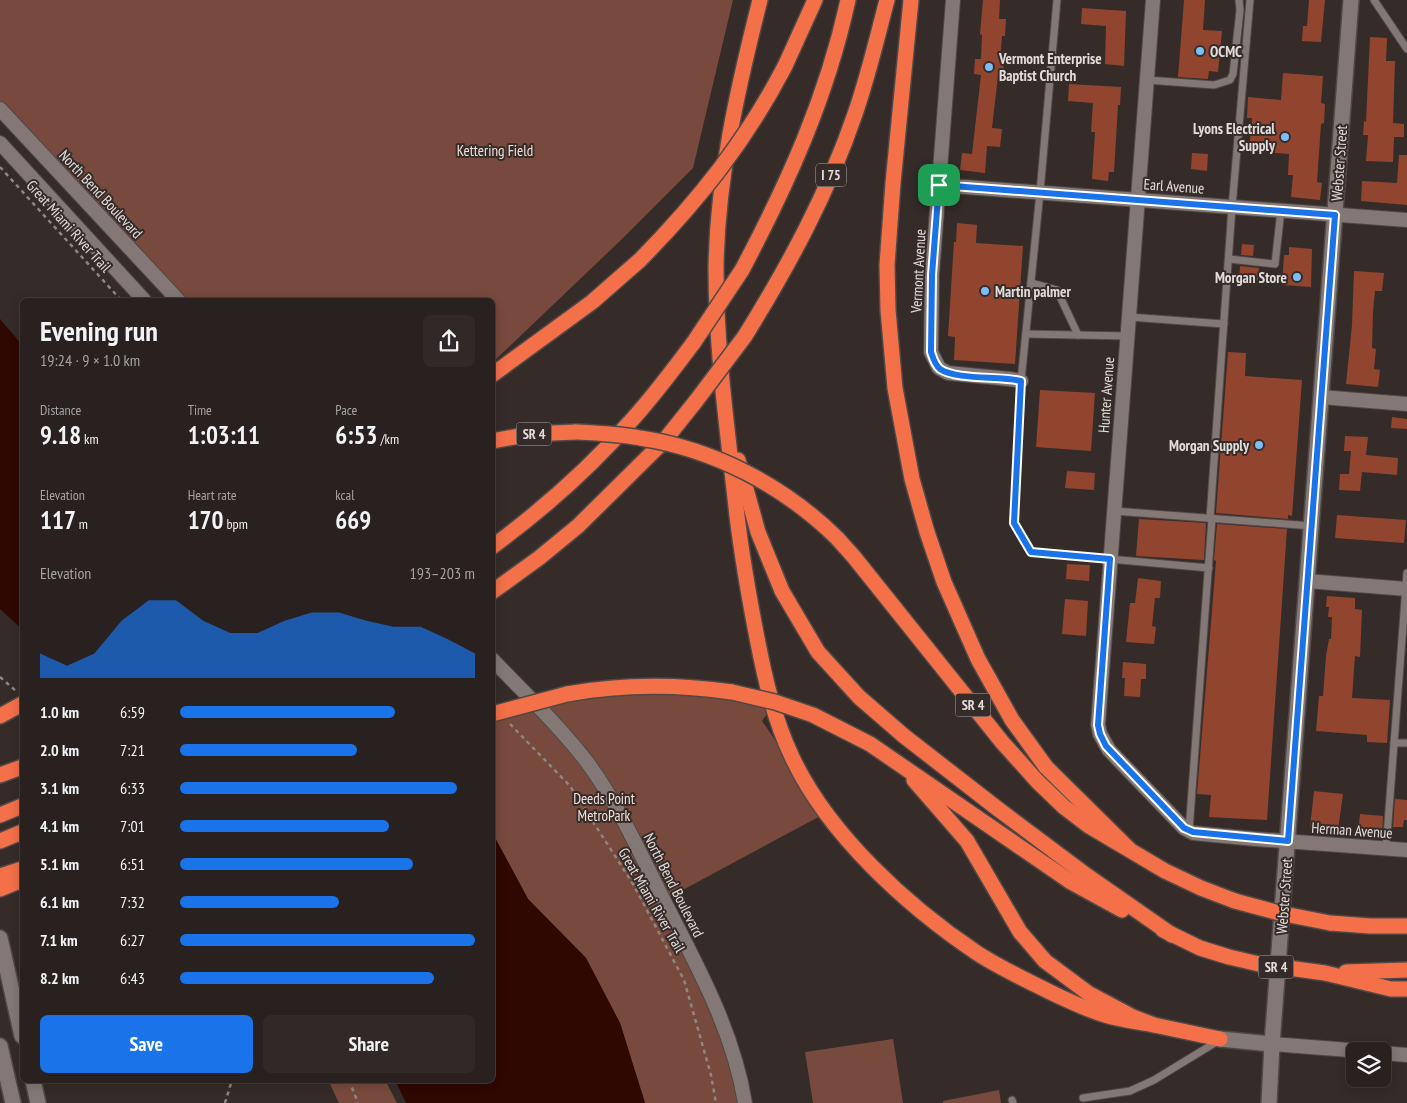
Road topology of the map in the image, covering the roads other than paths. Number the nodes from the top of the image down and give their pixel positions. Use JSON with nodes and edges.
{"nodes":[{"id":1,"x":760,"y":0,"type":"edge"},
{"id":2,"x":815,"y":0,"type":"edge"},
{"id":3,"x":848,"y":0,"type":"edge"},
{"id":4,"x":886,"y":0,"type":"edge"},
{"id":5,"x":911,"y":0,"type":"edge"},
{"id":6,"x":954,"y":0,"type":"edge"},
{"id":7,"x":1057,"y":0,"type":"edge"},
{"id":8,"x":1153,"y":0,"type":"edge"},
{"id":9,"x":1239,"y":0,"type":"edge"},
{"id":10,"x":1250,"y":0,"type":"edge"},
{"id":11,"x":1351,"y":0,"type":"edge"},
{"id":12,"x":1374,"y":0,"type":"edge"},
{"id":13,"x":1407,"y":49,"type":"edge"},
{"id":14,"x":1147,"y":80,"type":"junction"},
{"id":15,"x":0,"y":109,"type":"edge"},
{"id":16,"x":0,"y":143,"type":"edge"},
{"id":17,"x":939,"y":185,"type":"junction"},
{"id":18,"x":1040,"y":192,"type":"junction"},
{"id":19,"x":1139,"y":200,"type":"junction"},
{"id":20,"x":1232,"y":207,"type":"junction"},
{"id":21,"x":1281,"y":210,"type":"junction"},
{"id":22,"x":1335,"y":215,"type":"junction"},
{"id":23,"x":1407,"y":220,"type":"edge"},
{"id":24,"x":1228,"y":259,"type":"junction"},
{"id":25,"x":1031,"y":283,"type":"junction"},
{"id":26,"x":142,"y":298,"type":"edge"},
{"id":27,"x":176,"y":298,"type":"edge"},
{"id":28,"x":1128,"y":317,"type":"junction"},
{"id":29,"x":1224,"y":324,"type":"junction"},
{"id":30,"x":1026,"y":334,"type":"junction"},
{"id":31,"x":1078,"y":335,"type":"junction"},
{"id":32,"x":1127,"y":336,"type":"junction"},
{"id":33,"x":495,"y":373,"type":"edge"},
{"id":34,"x":1021,"y":381,"type":"junction"},
{"id":35,"x":1321,"y":397,"type":"junction"},
{"id":36,"x":1407,"y":404,"type":"edge"},
{"id":37,"x":725,"y":413,"type":"junction"},
{"id":38,"x":495,"y":440,"type":"edge"},
{"id":39,"x":1114,"y":511,"type":"junction"},
{"id":40,"x":1211,"y":518,"type":"junction"},
{"id":41,"x":1312,"y":526,"type":"junction"},
{"id":42,"x":495,"y":546,"type":"edge"},
{"id":43,"x":1110,"y":559,"type":"junction"},
{"id":44,"x":1209,"y":568,"type":"junction"},
{"id":45,"x":1407,"y":574,"type":"edge"},
{"id":46,"x":1308,"y":581,"type":"junction"},
{"id":47,"x":1406,"y":589,"type":"edge"},
{"id":48,"x":495,"y":590,"type":"edge"},
{"id":49,"x":495,"y":662,"type":"edge"},
{"id":50,"x":1397,"y":692,"type":"junction"},
{"id":51,"x":1407,"y":693,"type":"edge"},
{"id":52,"x":20,"y":698,"type":"edge"},
{"id":53,"x":495,"y":713,"type":"edge"},
{"id":54,"x":0,"y":716,"type":"edge"},
{"id":55,"x":1394,"y":743,"type":"junction"},
{"id":56,"x":1407,"y":744,"type":"edge"},
{"id":57,"x":900,"y":764,"type":"junction"},
{"id":58,"x":20,"y":768,"type":"edge"},
{"id":59,"x":0,"y":775,"type":"edge"},
{"id":60,"x":20,"y":807,"type":"edge"},
{"id":61,"x":0,"y":815,"type":"edge"},
{"id":62,"x":1189,"y":831,"type":"junction"},
{"id":63,"x":20,"y":833,"type":"edge"},
{"id":64,"x":0,"y":841,"type":"edge"},
{"id":65,"x":1288,"y":841,"type":"junction"},
{"id":66,"x":1386,"y":848,"type":"junction"},
{"id":67,"x":1129,"y":849,"type":"junction"},
{"id":68,"x":1407,"y":850,"type":"edge"},
{"id":69,"x":20,"y":871,"type":"edge"},
{"id":70,"x":7,"y":881,"type":"edge"},
{"id":71,"x":1407,"y":926,"type":"edge"},
{"id":72,"x":1172,"y":935,"type":"junction"},
{"id":73,"x":0,"y":938,"type":"edge"},
{"id":74,"x":1407,"y":970,"type":"edge"},
{"id":75,"x":1325,"y":973,"type":"junction"},
{"id":76,"x":1407,"y":988,"type":"edge"},
{"id":77,"x":1154,"y":1025,"type":"junction"},
{"id":78,"x":20,"y":1027,"type":"edge"},
{"id":79,"x":1220,"y":1039,"type":"junction"},
{"id":80,"x":1272,"y":1044,"type":"junction"},
{"id":81,"x":0,"y":1046,"type":"edge"},
{"id":82,"x":1346,"y":1050,"type":"edge"},
{"id":83,"x":1391,"y":1054,"type":"edge"},
{"id":84,"x":1407,"y":1055,"type":"edge"},
{"id":85,"x":34,"y":1083,"type":"edge"},
{"id":86,"x":1083,"y":1098,"type":"dead end"},
{"id":87,"x":13,"y":1103,"type":"edge"},
{"id":88,"x":38,"y":1103,"type":"edge"},
{"id":89,"x":745,"y":1103,"type":"edge"},
{"id":90,"x":1269,"y":1103,"type":"edge"}],
"edges":[{"from":1,"to":37,"type":"highway"},
{"from":2,"to":33,"type":"highway","bridge":true},
{"from":3,"to":42,"type":"highway","number":"I 75","bridge":true},
{"from":4,"to":48,"type":"highway","number":"I 75","bridge":true},
{"from":5,"to":67,"type":"highway"},
{"from":6,"to":17,"type":"street","name":"Vermont Avenue"},
{"from":7,"to":18,"type":"lane"},
{"from":8,"to":14,"type":"street","name":"Hunter Avenue"},
{"from":9,"to":14,"type":"lane"},
{"from":10,"to":20,"type":"lane"},
{"from":11,"to":22,"type":"street","name":"Webster Street"},
{"from":12,"to":13,"type":"lane"},
{"from":14,"to":19,"type":"street","name":"Hunter Avenue"},
{"from":15,"to":27,"type":"street","name":"North Bend Boulevard"},
{"from":16,"to":26,"type":"street"},
{"from":17,"to":18,"type":"street","name":"Earl Avenue"},
{"from":17,"to":34,"type":"street","name":"Vermont Avenue"},
{"from":18,"to":19,"type":"street","name":"Earl Avenue"},
{"from":18,"to":25,"type":"lane"},
{"from":19,"to":20,"type":"street","name":"Earl Avenue"},
{"from":19,"to":28,"type":"street","name":"Hunter Avenue"},
{"from":20,"to":21,"type":"street","name":"Earl Avenue"},
{"from":20,"to":24,"type":"lane"},
{"from":21,"to":22,"type":"street","name":"Earl Avenue"},
{"from":21,"to":24,"type":"lane"},
{"from":22,"to":23,"type":"street","name":"Earl Avenue"},
{"from":22,"to":35,"type":"street","name":"Webster Street"},
{"from":24,"to":29,"type":"lane"},
{"from":25,"to":30,"type":"lane"},
{"from":25,"to":31,"type":"lane"},
{"from":28,"to":29,"type":"lane"},
{"from":28,"to":32,"type":"street","name":"Hunter Avenue"},
{"from":29,"to":40,"type":"lane"},
{"from":30,"to":31,"type":"lane"},
{"from":30,"to":34,"type":"lane"},
{"from":31,"to":32,"type":"lane"},
{"from":32,"to":39,"type":"street","name":"Hunter Avenue"},
{"from":34,"to":43,"type":"lane"},
{"from":35,"to":36,"type":"street"},
{"from":35,"to":41,"type":"street","name":"Webster Street"},
{"from":37,"to":72,"type":"highway"},
{"from":37,"to":77,"type":"highway"},
{"from":38,"to":67,"type":"highway","number":"SR 4","bridge":true},
{"from":39,"to":40,"type":"lane"},
{"from":39,"to":43,"type":"street","name":"Hunter Avenue"},
{"from":40,"to":41,"type":"lane"},
{"from":40,"to":44,"type":"lane"},
{"from":41,"to":46,"type":"street","name":"Webster Street"},
{"from":43,"to":44,"type":"lane"},
{"from":43,"to":62,"type":"street","name":"Hunter Avenue"},
{"from":44,"to":62,"type":"lane"},
{"from":45,"to":47,"type":"lane"},
{"from":46,"to":47,"type":"street"},
{"from":46,"to":65,"type":"street","name":"Webster Street"},
{"from":47,"to":50,"type":"lane"},
{"from":49,"to":89,"type":"street","name":"North Bend Boulevard"},
{"from":50,"to":51,"type":"lane"},
{"from":50,"to":55,"type":"lane"},
{"from":52,"to":54,"type":"highway"},
{"from":53,"to":57,"type":"highway","number":"SR 4","bridge":true},
{"from":55,"to":56,"type":"lane"},
{"from":55,"to":66,"type":"lane"},
{"from":57,"to":72,"type":"highway","number":"SR 4"},
{"from":57,"to":77,"type":"highway"},
{"from":58,"to":59,"type":"highway"},
{"from":60,"to":61,"type":"highway"},
{"from":62,"to":65,"type":"street","name":"Herman Avenue"},
{"from":63,"to":64,"type":"highway"},
{"from":65,"to":66,"type":"street","name":"Herman Avenue"},
{"from":65,"to":80,"type":"street","name":"Webster Street"},
{"from":66,"to":68,"type":"street","name":"Herman Avenue"},
{"from":67,"to":71,"type":"highway","number":"SR 4","bridge":true},
{"from":69,"to":70,"type":"highway"},
{"from":72,"to":75,"type":"highway","number":"SR 4","bridge":true},
{"from":73,"to":78,"type":"street"},
{"from":74,"to":75,"type":"highway","number":"SR 4"},
{"from":75,"to":76,"type":"highway"},
{"from":77,"to":79,"type":"highway"},
{"from":79,"to":80,"type":"street"},
{"from":79,"to":86,"type":"lane"},
{"from":80,"to":82,"type":"street"},
{"from":80,"to":90,"type":"street","name":"Webster Street"},
{"from":81,"to":87,"type":"street"},
{"from":83,"to":84,"type":"street"},
{"from":85,"to":88,"type":"street"}]}
